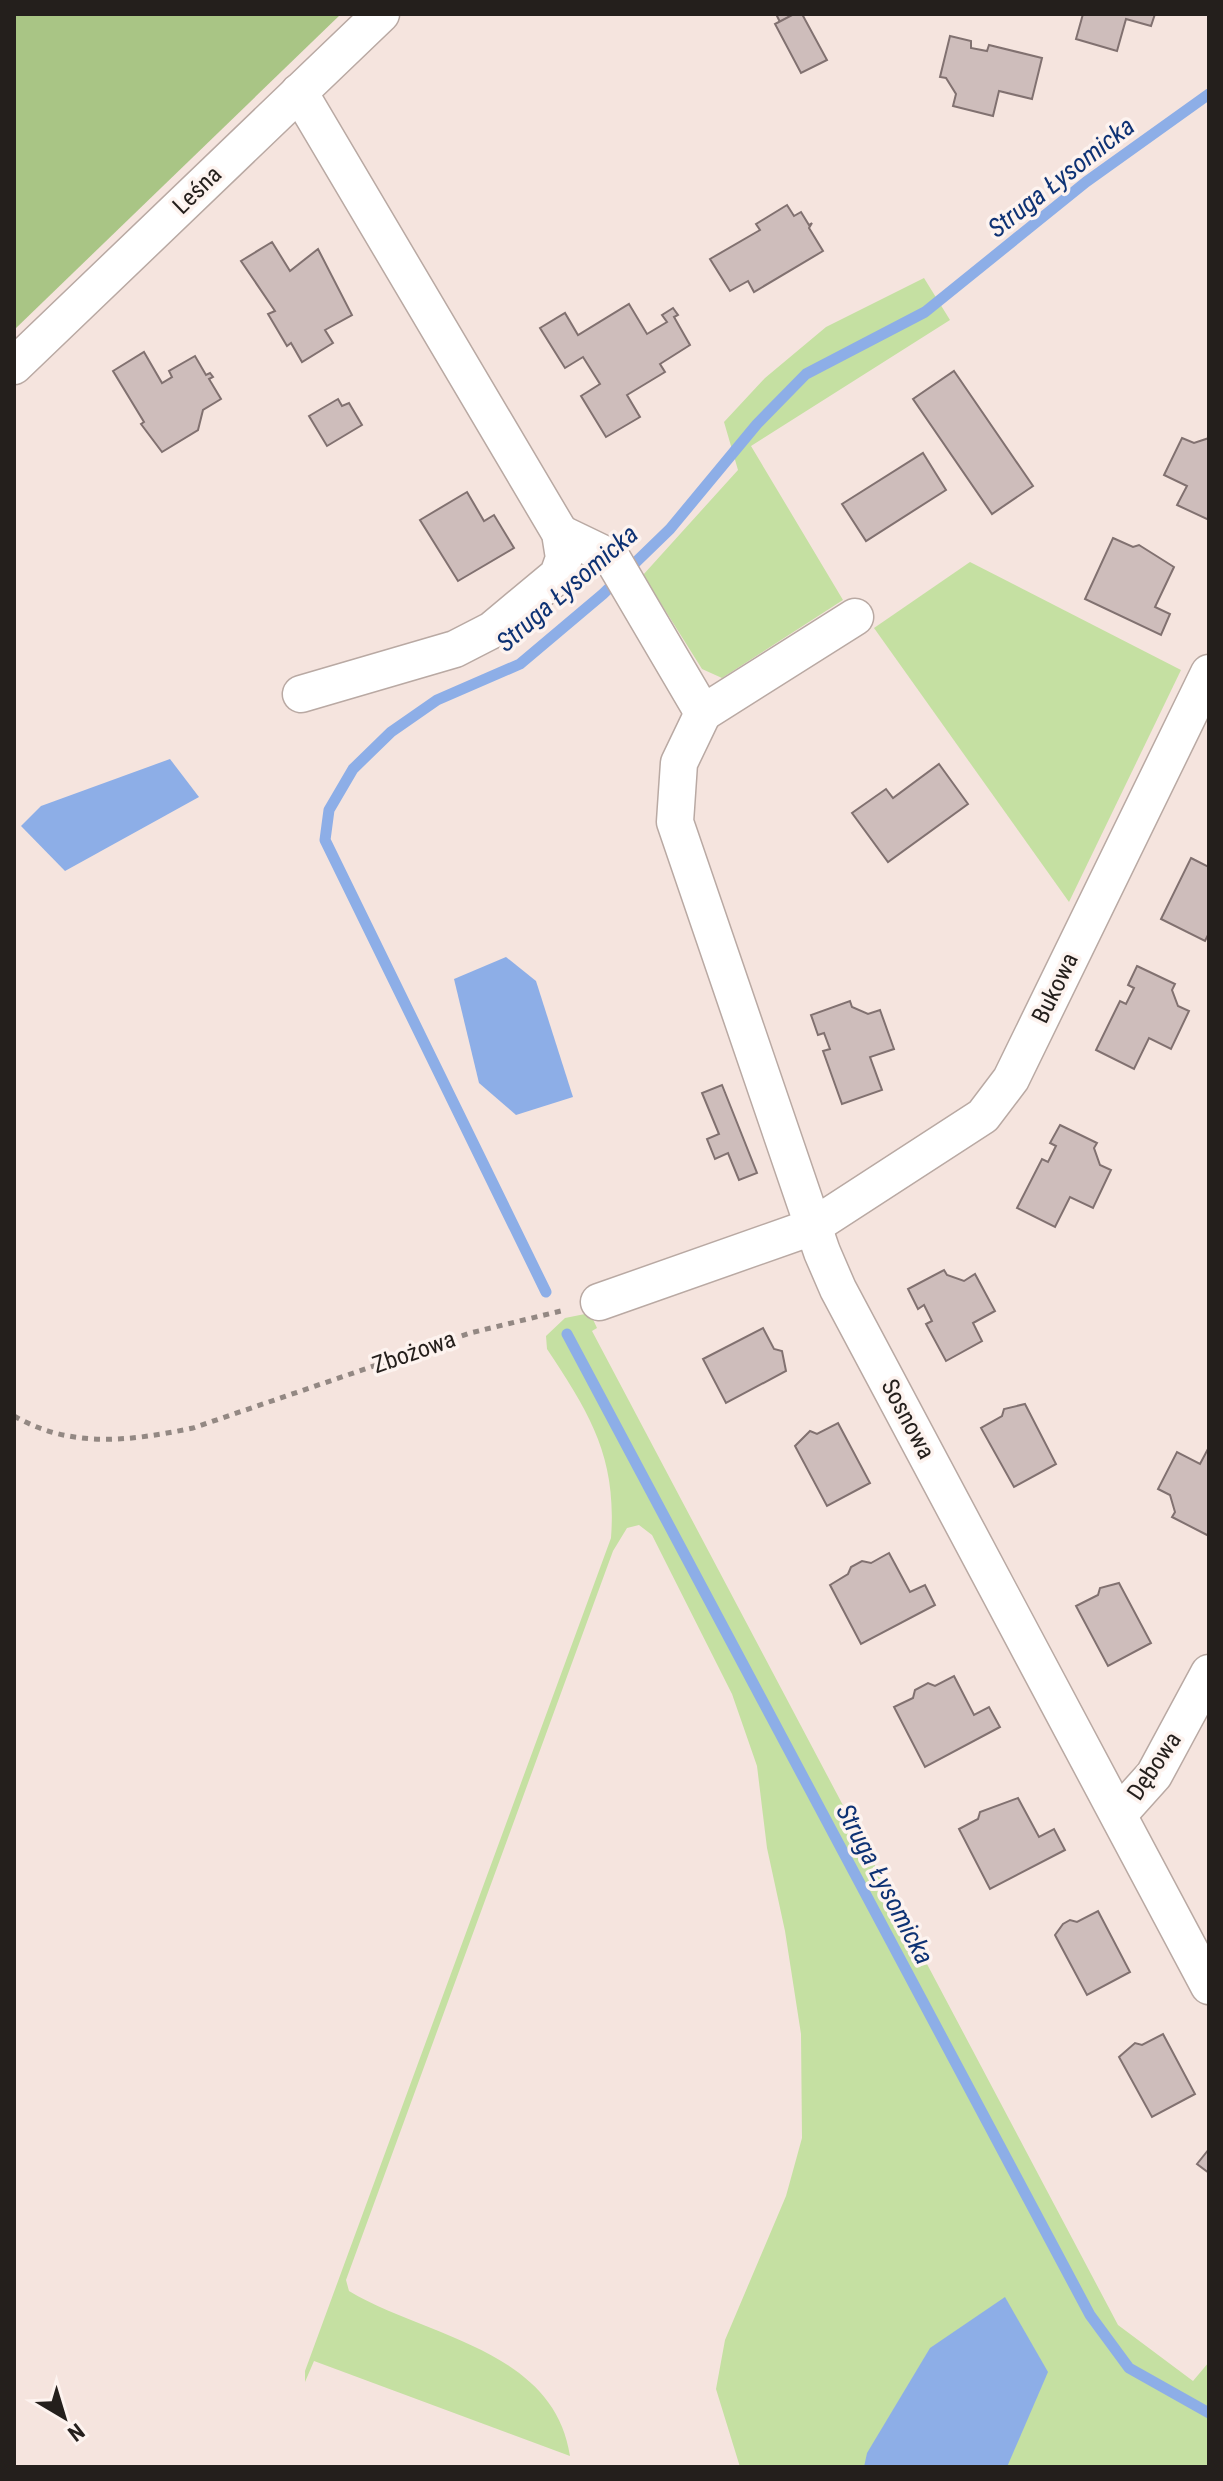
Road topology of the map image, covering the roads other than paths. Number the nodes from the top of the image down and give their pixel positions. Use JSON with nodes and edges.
{"nodes":[{"id":1,"x":381,"y":14,"type":"edge"},
{"id":2,"x":299,"y":92,"type":"junction"},
{"id":3,"x":14,"y":366,"type":"edge"},
{"id":4,"x":560,"y":533,"type":"junction"},
{"id":5,"x":855,"y":617,"type":"dead end"},
{"id":6,"x":1209,"y":673,"type":"edge"},
{"id":7,"x":301,"y":694,"type":"dead end"},
{"id":8,"x":703,"y":713,"type":"junction"},
{"id":9,"x":812,"y":1227,"type":"junction"},
{"id":10,"x":599,"y":1302,"type":"road end"},
{"id":11,"x":1209,"y":1673,"type":"edge"},
{"id":12,"x":1119,"y":1814,"type":"junction"},
{"id":13,"x":1209,"y":1986,"type":"edge"}],
"edges":[{"from":1,"to":2,"type":"street","name":"Leśna"},
{"from":2,"to":3,"type":"street","name":"Leśna"},
{"from":2,"to":4,"type":"street"},
{"from":4,"to":7,"type":"street"},
{"from":4,"to":8,"type":"street"},
{"from":5,"to":8,"type":"street"},
{"from":6,"to":9,"type":"street","name":"Bukowa"},
{"from":8,"to":9,"type":"street","name":"Sosnowa"},
{"from":9,"to":10,"type":"street"},
{"from":9,"to":12,"type":"street","name":"Sosnowa"},
{"from":11,"to":12,"type":"street","name":"Dębowa"},
{"from":12,"to":13,"type":"street","name":"Sosnowa"}]}
